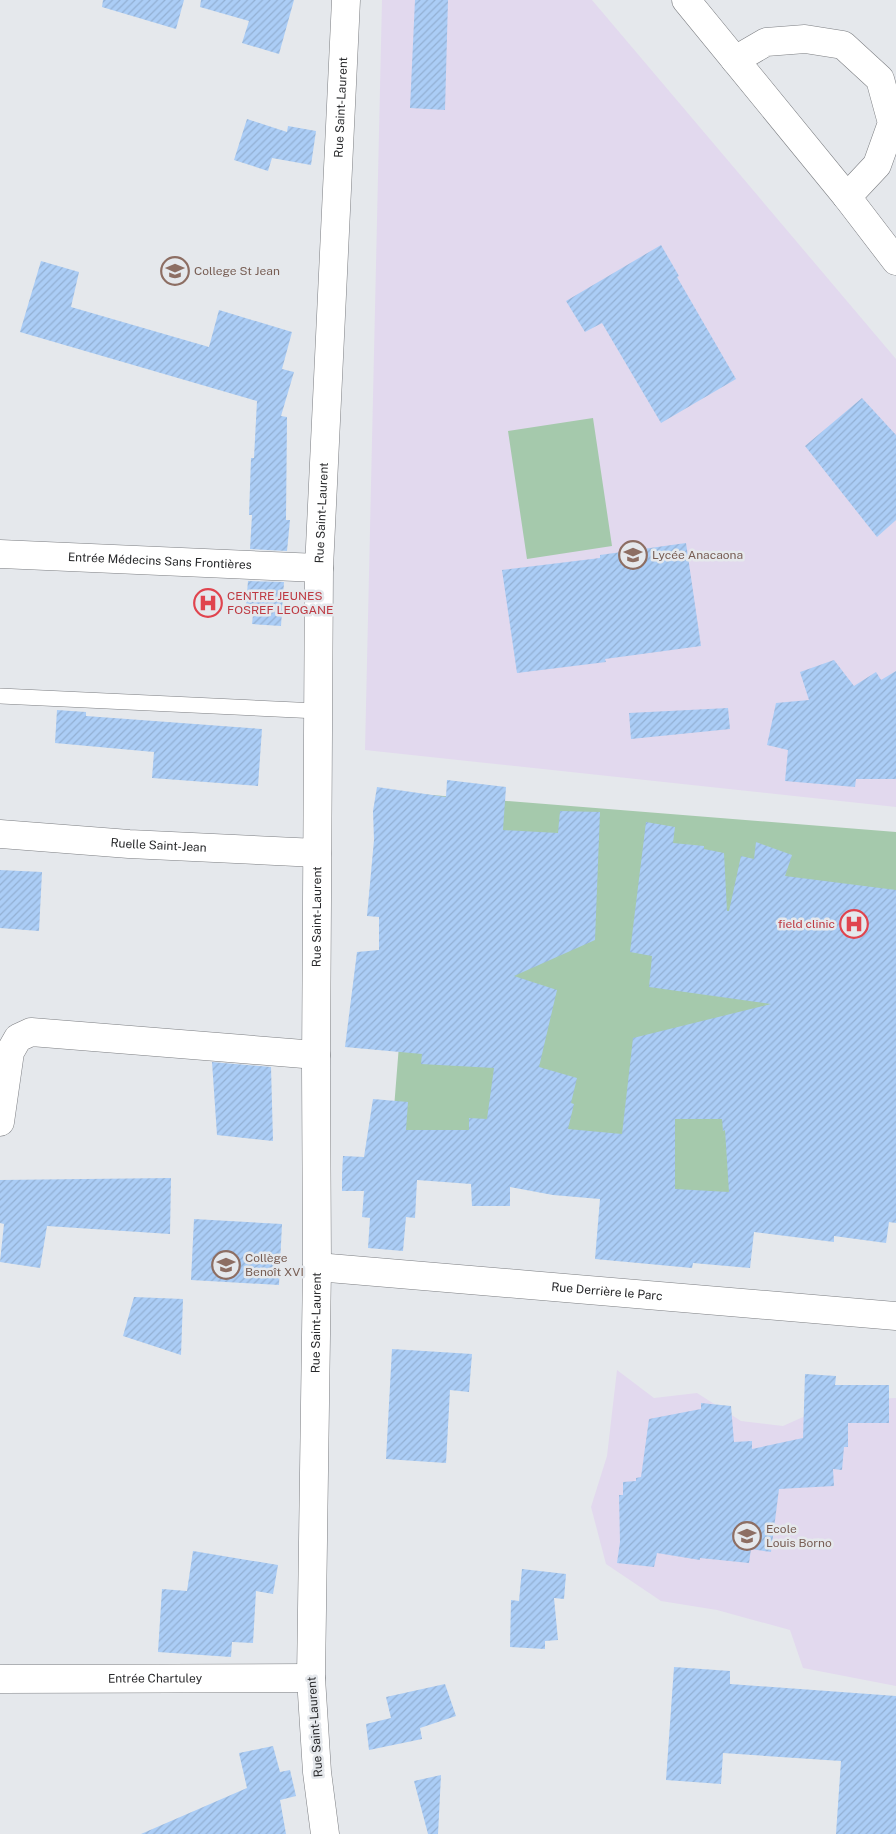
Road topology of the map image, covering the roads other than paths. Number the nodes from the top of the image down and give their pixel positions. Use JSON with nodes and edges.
{"nodes":[{"id":1,"x":346,"y":0,"type":"edge"},
{"id":2,"x":686,"y":0,"type":"edge"},
{"id":3,"x":735,"y":60,"type":"junction"},
{"id":4,"x":847,"y":197,"type":"junction"},
{"id":5,"x":896,"y":261,"type":"edge"},
{"id":6,"x":0,"y":554,"type":"edge"},
{"id":7,"x":319,"y":568,"type":"junction"},
{"id":8,"x":0,"y":696,"type":"edge"},
{"id":9,"x":318,"y":711,"type":"junction"},
{"id":10,"x":0,"y":834,"type":"edge"},
{"id":11,"x":317,"y":854,"type":"junction"},
{"id":12,"x":316,"y":1055,"type":"junction"},
{"id":13,"x":3,"y":1076,"type":"edge"},
{"id":14,"x":0,"y":1122,"type":"edge"},
{"id":15,"x":317,"y":1267,"type":"junction"},
{"id":16,"x":896,"y":1316,"type":"edge"},
{"id":17,"x":311,"y":1678,"type":"junction"},
{"id":18,"x":0,"y":1679,"type":"edge"},
{"id":19,"x":326,"y":1834,"type":"edge"}],
"edges":[{"from":1,"to":7,"type":"street","name":"Rue Saint-Laurent"},
{"from":2,"to":3,"type":"street"},
{"from":3,"to":4,"type":"street"},
{"from":3,"to":4,"type":"street"},
{"from":4,"to":5,"type":"street"},
{"from":6,"to":7,"type":"street","name":"Entrée Médecins Sans Frontières"},
{"from":7,"to":9,"type":"street","name":"Rue Saint-Laurent"},
{"from":8,"to":9,"type":"lane"},
{"from":9,"to":11,"type":"street","name":"Rue Saint-Laurent"},
{"from":10,"to":11,"type":"street","name":"Ruelle Saint-Jean"},
{"from":11,"to":12,"type":"street","name":"Rue Saint-Laurent"},
{"from":12,"to":13,"type":"street"},
{"from":12,"to":15,"type":"street","name":"Rue Saint-Laurent"},
{"from":13,"to":14,"type":"street"},
{"from":15,"to":16,"type":"street","name":"Rue Derrière le Parc"},
{"from":15,"to":17,"type":"street","name":"Rue Saint-Laurent"},
{"from":17,"to":18,"type":"street","name":"Entrée Chartuley"},
{"from":17,"to":19,"type":"street","name":"Rue Saint-Laurent"}]}
